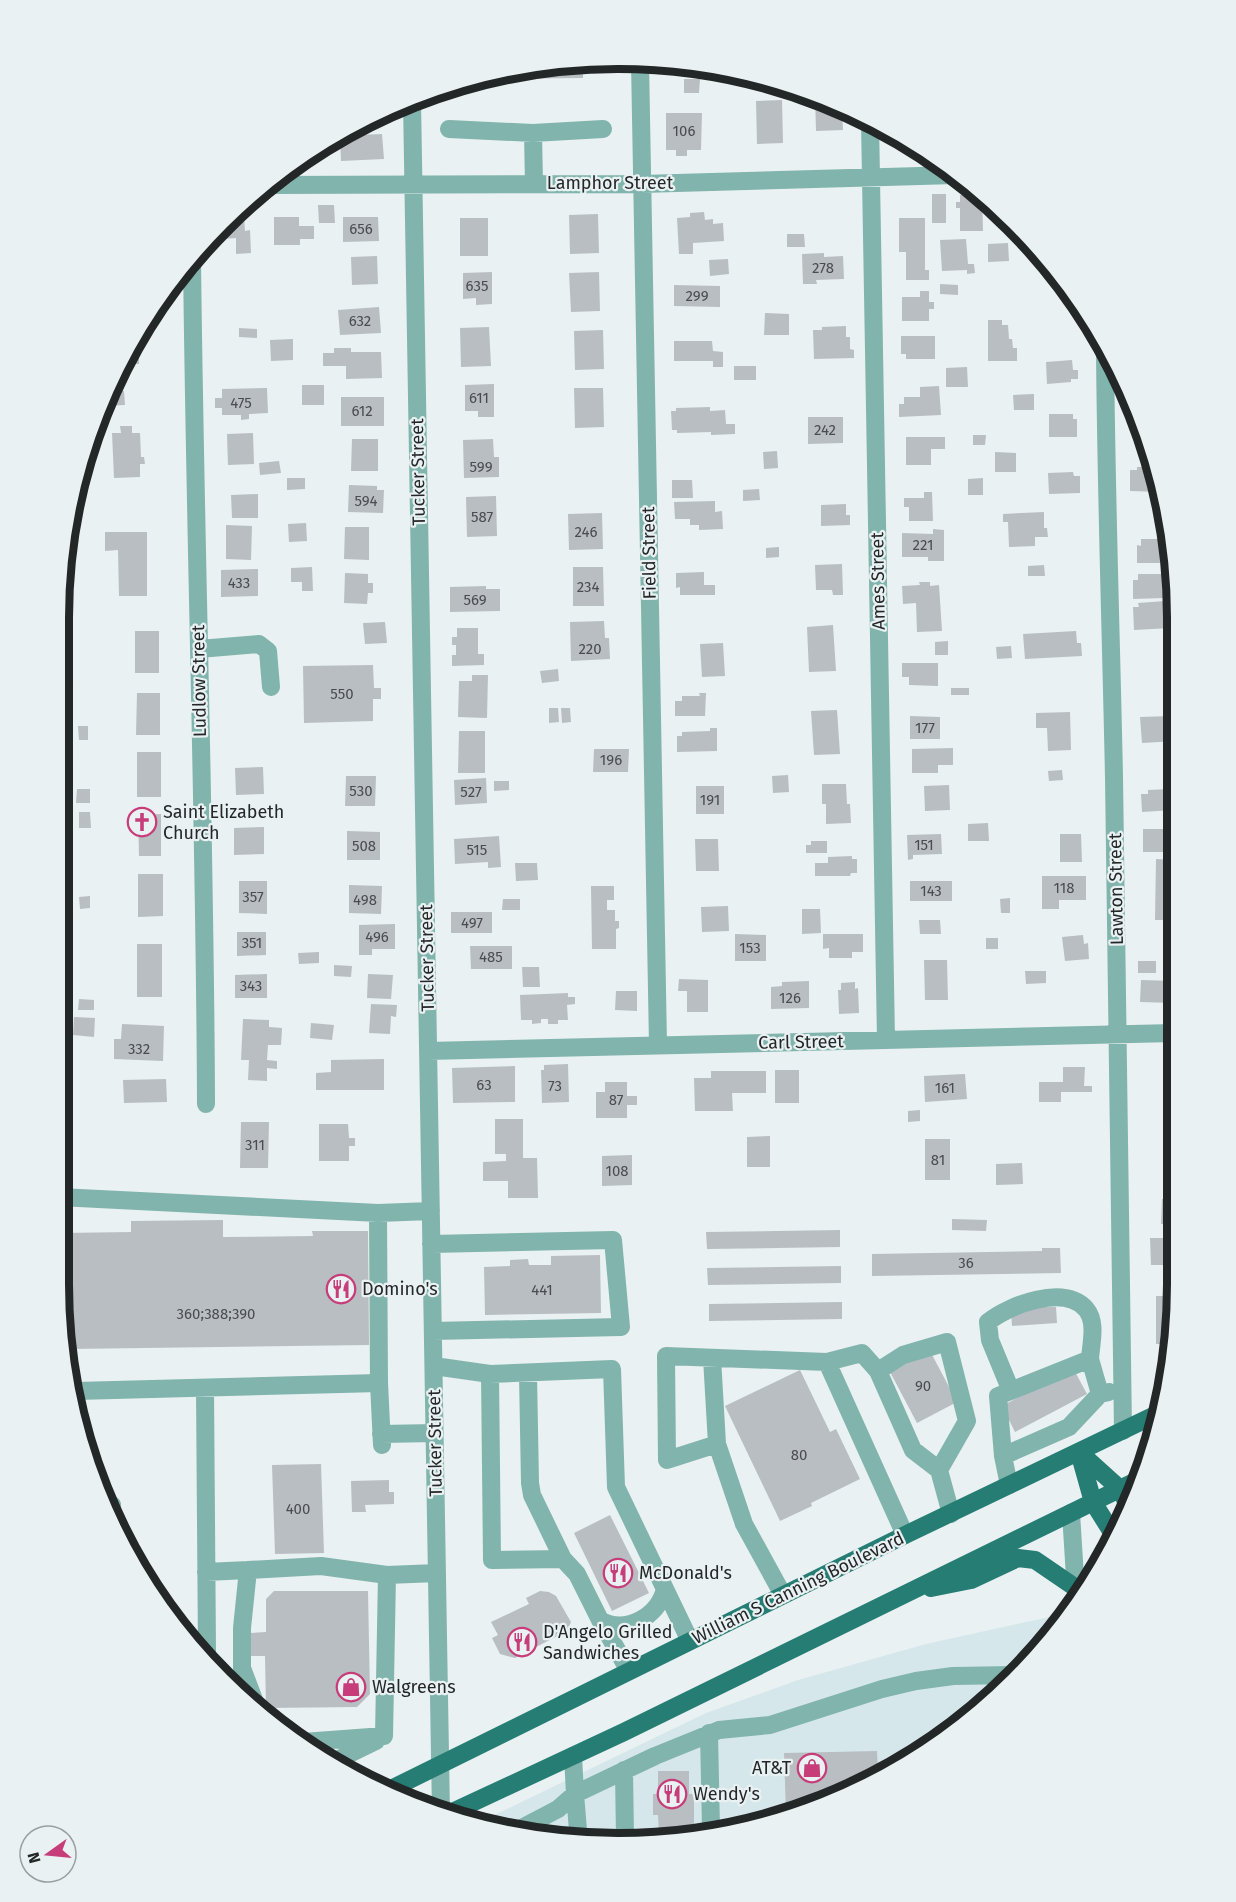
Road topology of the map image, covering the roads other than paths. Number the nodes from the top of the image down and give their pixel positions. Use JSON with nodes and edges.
{"nodes":[{"id":1,"x":640,"y":70,"type":"edge"},
{"id":2,"x":412,"y":109,"type":"edge"},
{"id":3,"x":449,"y":129,"type":"dead end"},
{"id":4,"x":603,"y":129,"type":"dead end"},
{"id":5,"x":870,"y":131,"type":"edge"},
{"id":6,"x":533,"y":133,"type":"junction"},
{"id":7,"x":942,"y":175,"type":"edge"},
{"id":8,"x":871,"y":177,"type":"junction"},
{"id":9,"x":413,"y":184,"type":"junction"},
{"id":10,"x":534,"y":184,"type":"junction"},
{"id":11,"x":642,"y":184,"type":"junction"},
{"id":12,"x":280,"y":185,"type":"edge"},
{"id":13,"x":192,"y":272,"type":"edge"},
{"id":14,"x":1105,"y":366,"type":"edge"},
{"id":15,"x":199,"y":649,"type":"junction"},
{"id":16,"x":271,"y":687,"type":"dead end"},
{"id":17,"x":1167,"y":1034,"type":"edge"},
{"id":18,"x":1119,"y":1035,"type":"junction"},
{"id":19,"x":886,"y":1040,"type":"junction"},
{"id":20,"x":658,"y":1045,"type":"junction"},
{"id":21,"x":428,"y":1051,"type":"junction"},
{"id":22,"x":206,"y":1104,"type":"dead end"},
{"id":23,"x":69,"y":1198,"type":"edge"},
{"id":24,"x":431,"y":1211,"type":"junction"},
{"id":25,"x":378,"y":1213,"type":"junction"},
{"id":26,"x":431,"y":1244,"type":"junction"},
{"id":27,"x":433,"y":1331,"type":"junction"},
{"id":28,"x":712,"y":1358,"type":"junction"},
{"id":29,"x":1090,"y":1359,"type":"junction"},
{"id":30,"x":826,"y":1362,"type":"junction"},
{"id":31,"x":434,"y":1366,"type":"junction"},
{"id":32,"x":878,"y":1371,"type":"junction"},
{"id":33,"x":490,"y":1374,"type":"junction"},
{"id":34,"x":528,"y":1374,"type":"junction"},
{"id":35,"x":379,"y":1383,"type":"junction"},
{"id":36,"x":204,"y":1388,"type":"junction"},
{"id":37,"x":1122,"y":1390,"type":"junction"},
{"id":38,"x":80,"y":1391,"type":"edge"},
{"id":39,"x":1011,"y":1391,"type":"junction"},
{"id":40,"x":1100,"y":1394,"type":"junction"},
{"id":41,"x":1150,"y":1418,"type":"edge"},
{"id":42,"x":1069,"y":1427,"type":"junction"},
{"id":43,"x":1123,"y":1431,"type":"junction"},
{"id":44,"x":435,"y":1433,"type":"junction"},
{"id":45,"x":717,"y":1444,"type":"junction"},
{"id":46,"x":1079,"y":1452,"type":"junction"},
{"id":47,"x":1003,"y":1456,"type":"junction"},
{"id":48,"x":939,"y":1470,"type":"junction"},
{"id":49,"x":1009,"y":1485,"type":"junction"},
{"id":50,"x":1129,"y":1485,"type":"edge"},
{"id":51,"x":1120,"y":1489,"type":"junction"},
{"id":52,"x":1124,"y":1497,"type":"edge"},
{"id":53,"x":1094,"y":1502,"type":"junction"},
{"id":54,"x":1071,"y":1513,"type":"junction"},
{"id":55,"x":951,"y":1514,"type":"junction"},
{"id":56,"x":1109,"y":1528,"type":"edge"},
{"id":57,"x":905,"y":1535,"type":"junction"},
{"id":58,"x":563,"y":1559,"type":"junction"},
{"id":59,"x":248,"y":1570,"type":"junction"},
{"id":60,"x":206,"y":1572,"type":"junction"},
{"id":61,"x":437,"y":1574,"type":"junction"},
{"id":62,"x":387,"y":1575,"type":"junction"},
{"id":63,"x":1076,"y":1586,"type":"edge"},
{"id":64,"x":665,"y":1589,"type":"junction"},
{"id":65,"x":1074,"y":1589,"type":"edge"},
{"id":66,"x":905,"y":1593,"type":"junction"},
{"id":67,"x":783,"y":1596,"type":"junction"},
{"id":68,"x":600,"y":1620,"type":"junction"},
{"id":69,"x":690,"y":1641,"type":"junction"},
{"id":70,"x":207,"y":1648,"type":"edge"},
{"id":71,"x":629,"y":1671,"type":"junction"},
{"id":72,"x":1003,"y":1675,"type":"edge"},
{"id":73,"x":251,"y":1692,"type":"edge"},
{"id":74,"x":709,"y":1733,"type":"junction"},
{"id":75,"x":384,"y":1736,"type":"junction"},
{"id":76,"x":315,"y":1741,"type":"edge"},
{"id":77,"x":573,"y":1756,"type":"junction"},
{"id":78,"x":341,"y":1758,"type":"edge"},
{"id":79,"x":441,"y":1764,"type":"junction"},
{"id":80,"x":710,"y":1765,"type":"junction"},
{"id":81,"x":624,"y":1770,"type":"junction"},
{"id":82,"x":397,"y":1786,"type":"edge"},
{"id":83,"x":575,"y":1794,"type":"junction"},
{"id":84,"x":441,"y":1804,"type":"edge"},
{"id":85,"x":459,"y":1809,"type":"edge"},
{"id":86,"x":711,"y":1824,"type":"edge"},
{"id":87,"x":528,"y":1825,"type":"edge"},
{"id":88,"x":700,"y":1826,"type":"edge"},
{"id":89,"x":578,"y":1832,"type":"edge"},
{"id":90,"x":625,"y":1833,"type":"edge"}],
"edges":[{"from":1,"to":11,"type":"street","name":"Field Street"},
{"from":2,"to":9,"type":"street","name":"Tucker Street"},
{"from":3,"to":6,"type":"street"},
{"from":4,"to":6,"type":"street"},
{"from":5,"to":8,"type":"street","name":"Ames Street"},
{"from":6,"to":10,"type":"street"},
{"from":7,"to":8,"type":"street","name":"Lamphor Street"},
{"from":8,"to":11,"type":"street","name":"Lamphor Street"},
{"from":8,"to":19,"type":"street","name":"Ames Street"},
{"from":9,"to":10,"type":"street","name":"Lamphor Street"},
{"from":9,"to":12,"type":"street","name":"Lamphor Street"},
{"from":9,"to":21,"type":"street","name":"Tucker Street"},
{"from":10,"to":11,"type":"street","name":"Lamphor Street"},
{"from":11,"to":20,"type":"street","name":"Field Street"},
{"from":13,"to":15,"type":"street","name":"Ludlow Street"},
{"from":14,"to":18,"type":"street","name":"Lawton Street"},
{"from":15,"to":16,"type":"street"},
{"from":15,"to":22,"type":"street","name":"Ludlow Street"},
{"from":17,"to":18,"type":"street","name":"Carl Street"},
{"from":18,"to":19,"type":"street","name":"Carl Street"},
{"from":18,"to":37,"type":"street","name":"Lawton Street"},
{"from":19,"to":20,"type":"street","name":"Carl Street"},
{"from":20,"to":21,"type":"street","name":"Carl Street"},
{"from":21,"to":24,"type":"street","name":"Tucker Street"},
{"from":23,"to":25,"type":"street"},
{"from":24,"to":25,"type":"street"},
{"from":24,"to":26,"type":"street","name":"Tucker Street"},
{"from":25,"to":35,"type":"street"},
{"from":26,"to":27,"type":"street","name":"Tucker Street"},
{"from":26,"to":27,"type":"street"},
{"from":27,"to":31,"type":"street","name":"Tucker Street"},
{"from":28,"to":30,"type":"street"},
{"from":28,"to":45,"type":"street"},
{"from":28,"to":45,"type":"street"},
{"from":29,"to":39,"type":"street"},
{"from":29,"to":39,"type":"street"},
{"from":29,"to":40,"type":"street"},
{"from":30,"to":32,"type":"street"},
{"from":30,"to":57,"type":"street"},
{"from":31,"to":33,"type":"street"},
{"from":31,"to":44,"type":"street","name":"Tucker Street"},
{"from":32,"to":48,"type":"street"},
{"from":32,"to":48,"type":"street"},
{"from":33,"to":34,"type":"street"},
{"from":33,"to":58,"type":"street"},
{"from":34,"to":58,"type":"street"},
{"from":34,"to":64,"type":"street"},
{"from":35,"to":36,"type":"street"},
{"from":35,"to":44,"type":"street"},
{"from":36,"to":38,"type":"street"},
{"from":36,"to":60,"type":"street"},
{"from":37,"to":40,"type":"street"},
{"from":37,"to":43,"type":"street","name":"Lawton Street"},
{"from":39,"to":47,"type":"street"},
{"from":40,"to":42,"type":"street"},
{"from":41,"to":43,"type":"main road","name":"William S Canning Boulevard"},
{"from":42,"to":46,"type":"street"},
{"from":42,"to":47,"type":"street"},
{"from":43,"to":46,"type":"main road","name":"William S Canning Boulevard"},
{"from":44,"to":61,"type":"street","name":"Tucker Street"},
{"from":45,"to":67,"type":"street"},
{"from":46,"to":49,"type":"main road","name":"William S Canning Boulevard"},
{"from":46,"to":51,"type":"main road"},
{"from":46,"to":53,"type":"main road"},
{"from":47,"to":49,"type":"street"},
{"from":48,"to":55,"type":"street"},
{"from":49,"to":55,"type":"main road","name":"William S Canning Boulevard"},
{"from":50,"to":51,"type":"main road"},
{"from":51,"to":52,"type":"main road"},
{"from":51,"to":53,"type":"main road"},
{"from":53,"to":54,"type":"main road"},
{"from":53,"to":56,"type":"main road"},
{"from":54,"to":63,"type":"street"},
{"from":54,"to":66,"type":"main road"},
{"from":55,"to":57,"type":"main road","name":"William S Canning Boulevard"},
{"from":57,"to":67,"type":"main road","name":"William S Canning Boulevard"},
{"from":58,"to":68,"type":"street"},
{"from":59,"to":60,"type":"street"},
{"from":59,"to":62,"type":"street"},
{"from":59,"to":73,"type":"street"},
{"from":60,"to":70,"type":"street"},
{"from":61,"to":62,"type":"street"},
{"from":61,"to":79,"type":"street","name":"Tucker Street"},
{"from":62,"to":75,"type":"street"},
{"from":64,"to":68,"type":"street"},
{"from":64,"to":69,"type":"street"},
{"from":65,"to":66,"type":"main road"},
{"from":66,"to":77,"type":"main road"},
{"from":67,"to":69,"type":"main road","name":"William S Canning Boulevard"},
{"from":68,"to":71,"type":"street"},
{"from":69,"to":71,"type":"main road","name":"William S Canning Boulevard"},
{"from":71,"to":79,"type":"main road","name":"William S Canning Boulevard"},
{"from":72,"to":74,"type":"street"},
{"from":74,"to":80,"type":"street"},
{"from":74,"to":81,"type":"street"},
{"from":75,"to":76,"type":"street"},
{"from":75,"to":78,"type":"street"},
{"from":77,"to":83,"type":"street"},
{"from":77,"to":85,"type":"main road"},
{"from":79,"to":82,"type":"main road","name":"William S Canning Boulevard"},
{"from":79,"to":84,"type":"street","name":"Tucker Street"},
{"from":80,"to":86,"type":"street"},
{"from":80,"to":88,"type":"street"},
{"from":81,"to":83,"type":"street"},
{"from":81,"to":90,"type":"street"},
{"from":83,"to":87,"type":"street"},
{"from":83,"to":89,"type":"street"}]}
